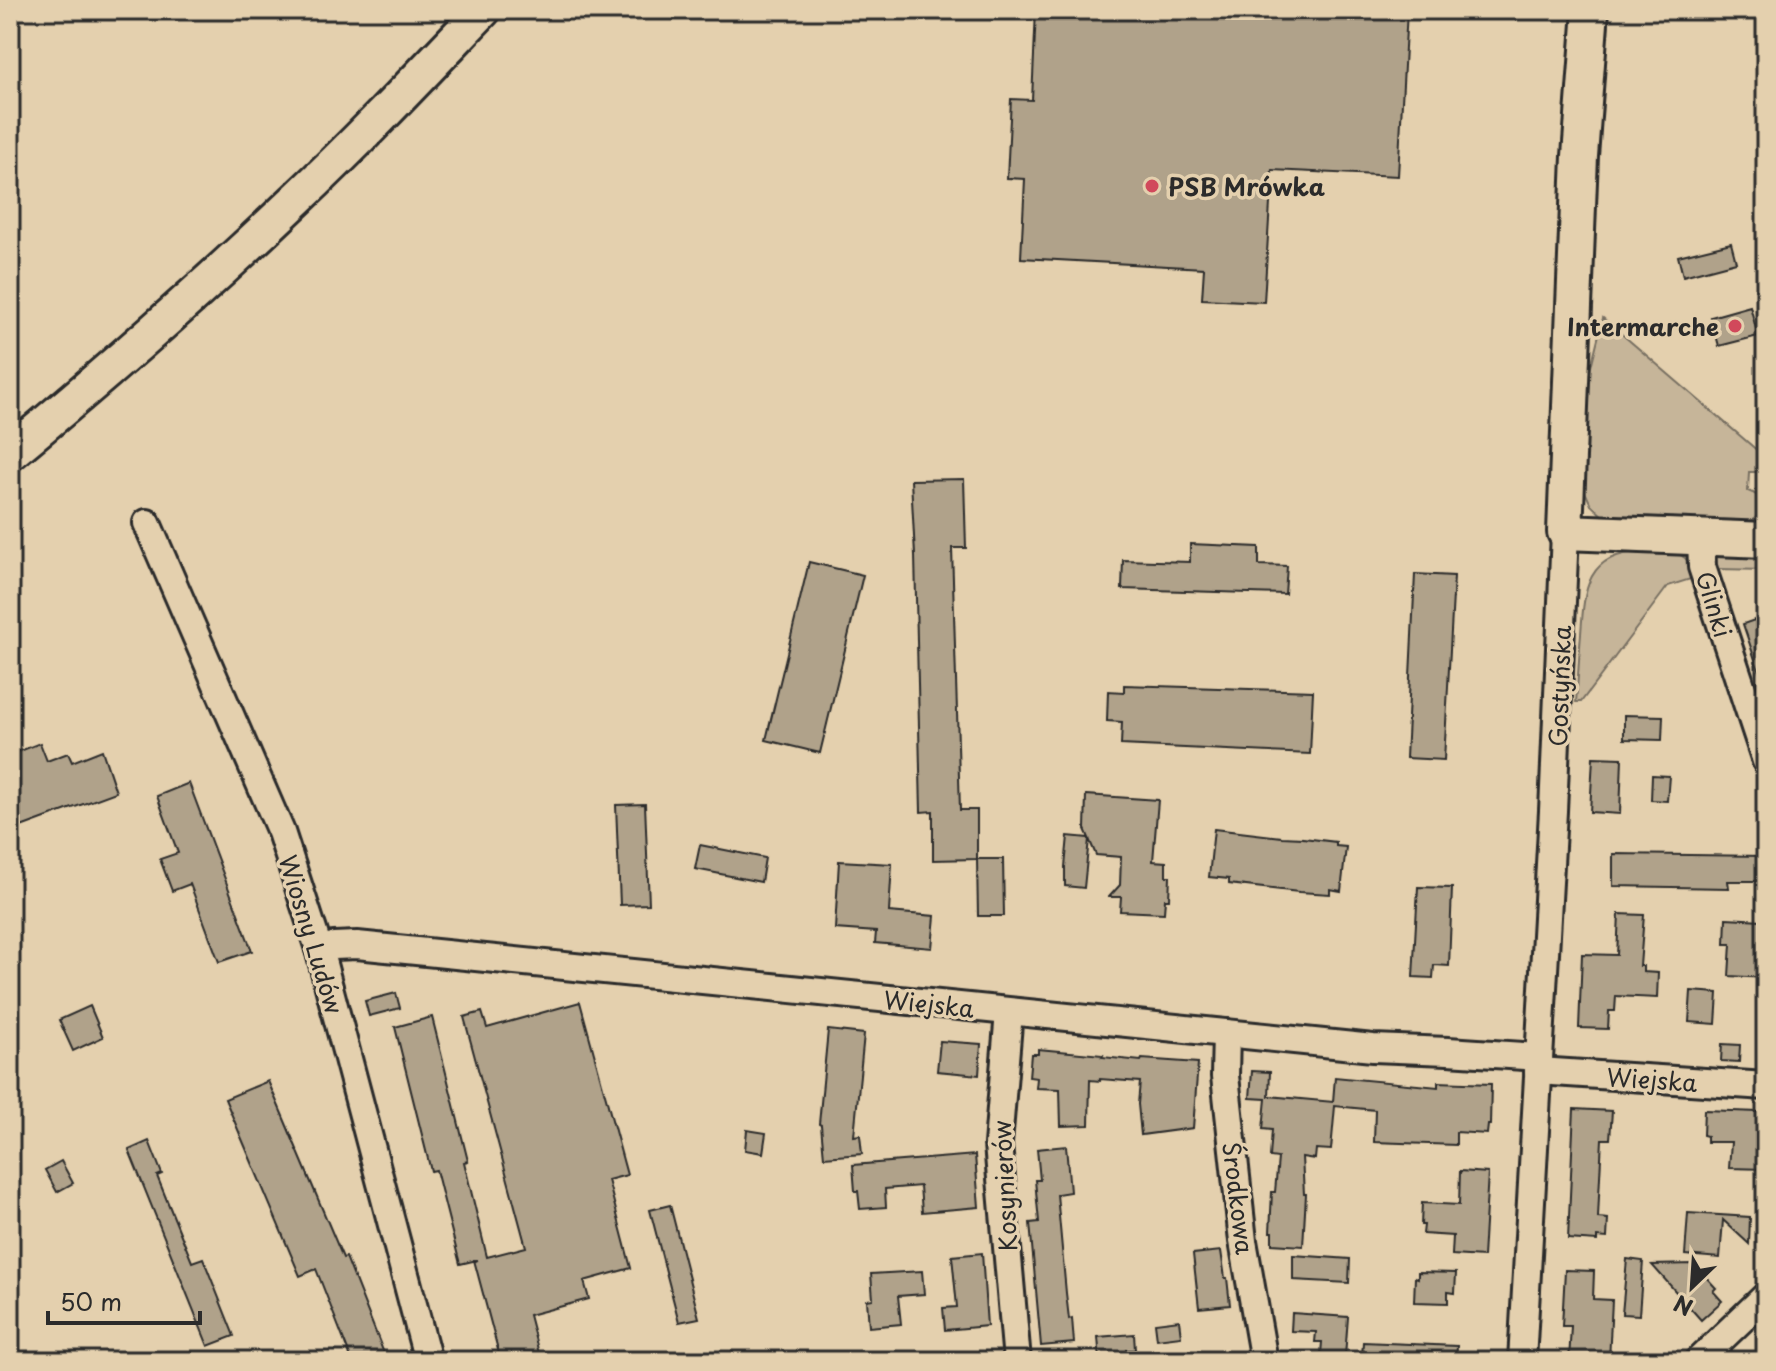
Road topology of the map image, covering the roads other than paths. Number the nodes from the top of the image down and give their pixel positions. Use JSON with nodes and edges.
{"nodes":[{"id":1,"x":483,"y":10,"type":"edge"},
{"id":2,"x":1591,"y":10,"type":"edge"},
{"id":3,"x":10,"y":453,"type":"edge"},
{"id":4,"x":147,"y":523,"type":"dead end"},
{"id":5,"x":1565,"y":532,"type":"junction"},
{"id":6,"x":1701,"y":537,"type":"junction"},
{"id":7,"x":1766,"y":540,"type":"edge"},
{"id":8,"x":1766,"y":761,"type":"edge"},
{"id":9,"x":319,"y":949,"type":"junction"},
{"id":10,"x":1009,"y":1012,"type":"junction"},
{"id":11,"x":1226,"y":1033,"type":"junction"},
{"id":12,"x":1539,"y":1064,"type":"junction"},
{"id":13,"x":1766,"y":1086,"type":"edge"},
{"id":14,"x":1766,"y":1296,"type":"edge"},
{"id":15,"x":428,"y":1361,"type":"edge"},
{"id":16,"x":1017,"y":1361,"type":"edge"},
{"id":17,"x":1264,"y":1361,"type":"edge"},
{"id":18,"x":1522,"y":1361,"type":"edge"},
{"id":19,"x":1698,"y":1361,"type":"edge"}],
"edges":[{"from":1,"to":3,"type":"main road"},
{"from":2,"to":5,"type":"main road","name":"Gostyńska"},
{"from":4,"to":9,"type":"street","name":"Wiosny Ludów"},
{"from":5,"to":6,"type":"main road"},
{"from":5,"to":12,"type":"street","name":"Gostyńska"},
{"from":6,"to":7,"type":"main road"},
{"from":6,"to":8,"type":"street","name":"Glinki"},
{"from":9,"to":10,"type":"street","name":"Wiejska"},
{"from":9,"to":15,"type":"street","name":"Wiosny Ludów"},
{"from":10,"to":11,"type":"street","name":"Wiejska"},
{"from":10,"to":16,"type":"street","name":"Kosynierów"},
{"from":11,"to":12,"type":"street","name":"Wiejska"},
{"from":11,"to":17,"type":"street","name":"Środkowa"},
{"from":12,"to":13,"type":"street","name":"Wiejska"},
{"from":12,"to":18,"type":"street","name":"Gostyńska"},
{"from":14,"to":19,"type":"street"}]}
